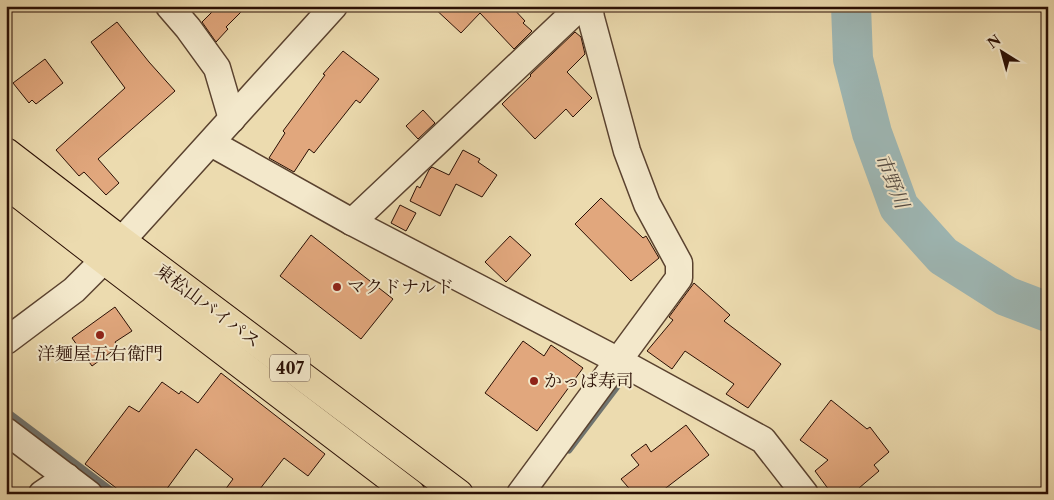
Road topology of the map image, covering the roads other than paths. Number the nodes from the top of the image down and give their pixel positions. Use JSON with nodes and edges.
{"nodes":[{"id":1,"x":169,"y":6,"type":"edge"},
{"id":2,"x":334,"y":6,"type":"edge"},
{"id":3,"x":581,"y":6,"type":"edge"},
{"id":4,"x":589,"y":6,"type":"edge"},
{"id":5,"x":232,"y":119,"type":"junction"},
{"id":6,"x":211,"y":142,"type":"junction"},
{"id":7,"x":6,"y":152,"type":"edge"},
{"id":8,"x":6,"y":184,"type":"edge"},
{"id":9,"x":352,"y":222,"type":"junction"},
{"id":10,"x":113,"y":251,"type":"junction"},
{"id":11,"x":6,"y":341,"type":"edge"},
{"id":12,"x":619,"y":361,"type":"junction"},
{"id":13,"x":6,"y":431,"type":"edge"},
{"id":14,"x":67,"y":477,"type":"junction"},
{"id":15,"x":42,"y":494,"type":"edge"},
{"id":16,"x":89,"y":494,"type":"edge"},
{"id":17,"x":411,"y":494,"type":"edge"},
{"id":18,"x":459,"y":494,"type":"edge"},
{"id":19,"x":520,"y":494,"type":"edge"},
{"id":20,"x":805,"y":494,"type":"edge"}],
"edges":[{"from":1,"to":5,"type":"street"},
{"from":2,"to":5,"type":"street"},
{"from":3,"to":9,"type":"street"},
{"from":4,"to":12,"type":"street"},
{"from":5,"to":6,"type":"street"},
{"from":6,"to":9,"type":"street"},
{"from":6,"to":10,"type":"street"},
{"from":7,"to":10,"type":"highway","name":"東松山バイパス","number":"407"},
{"from":8,"to":10,"type":"highway","name":"東松山バイパス","number":"407"},
{"from":9,"to":12,"type":"street"},
{"from":10,"to":11,"type":"street"},
{"from":10,"to":17,"type":"highway","name":"東松山バイパス","number":"407"},
{"from":10,"to":18,"type":"highway","name":"東松山バイパス","number":"407"},
{"from":12,"to":19,"type":"street"},
{"from":12,"to":20,"type":"street"},
{"from":13,"to":14,"type":"street"},
{"from":14,"to":15,"type":"street"},
{"from":14,"to":16,"type":"street"}]}
